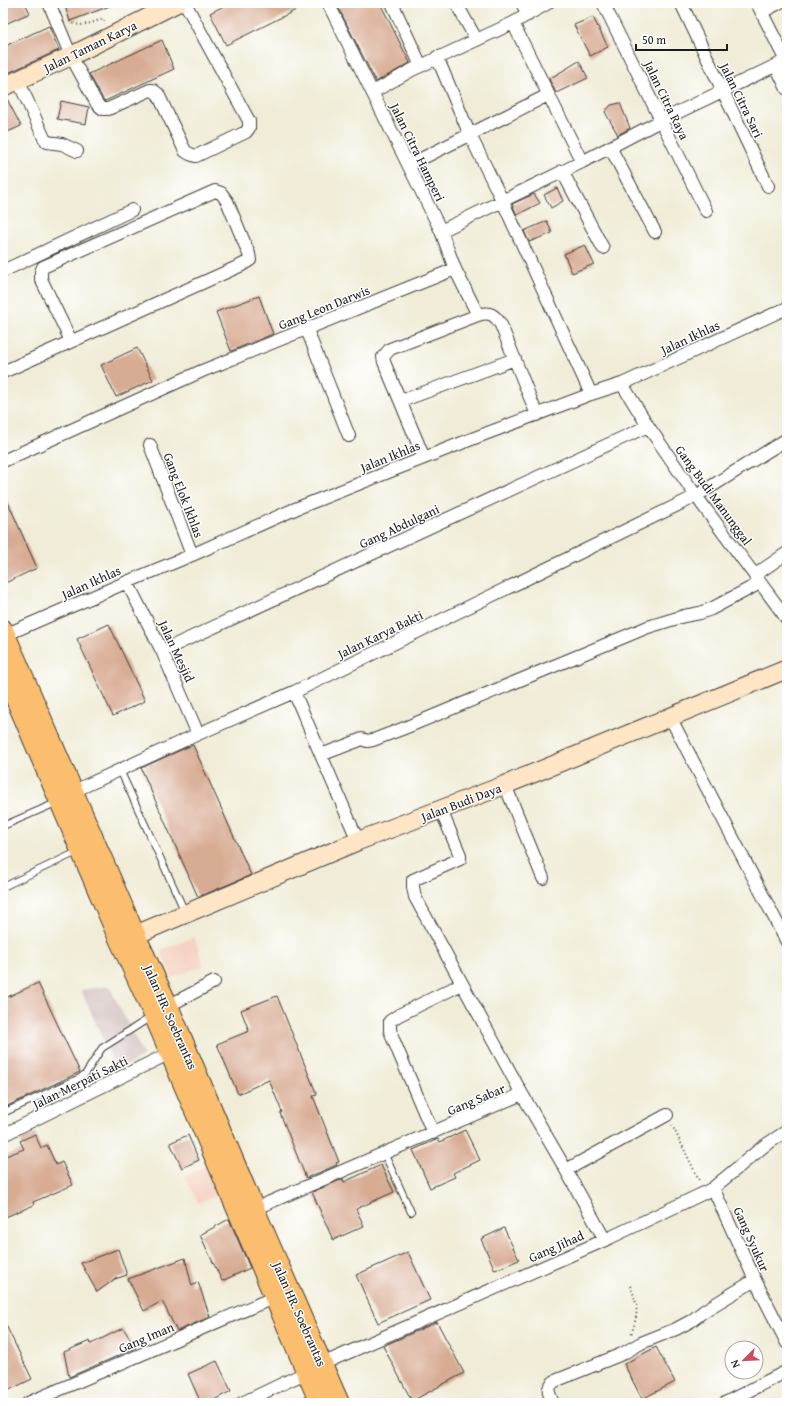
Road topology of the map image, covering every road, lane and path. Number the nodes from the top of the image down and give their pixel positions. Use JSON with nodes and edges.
{"nodes":[{"id":1,"x":49,"y":3,"type":"edge"},
{"id":2,"x":176,"y":3,"type":"edge"},
{"id":3,"x":185,"y":3,"type":"edge"},
{"id":4,"x":328,"y":3,"type":"edge"},
{"id":5,"x":392,"y":3,"type":"edge"},
{"id":6,"x":456,"y":3,"type":"edge"},
{"id":7,"x":522,"y":3,"type":"edge"},
{"id":8,"x":548,"y":3,"type":"edge"},
{"id":9,"x":603,"y":3,"type":"edge"},
{"id":10,"x":680,"y":3,"type":"edge"},
{"id":11,"x":779,"y":3,"type":"edge"},
{"id":12,"x":760,"y":7,"type":"edge"},
{"id":13,"x":528,"y":15,"type":"junction"},
{"id":14,"x":68,"y":19,"type":"dead end"},
{"id":15,"x":513,"y":23,"type":"junction"},
{"id":16,"x":110,"y":36,"type":"junction"},
{"id":17,"x":476,"y":39,"type":"junction"},
{"id":18,"x":71,"y":56,"type":"junction"},
{"id":19,"x":437,"y":57,"type":"junction"},
{"id":20,"x":783,"y":62,"type":"edge"},
{"id":21,"x":421,"y":66,"type":"junction"},
{"id":22,"x":10,"y":83,"type":"edge"},
{"id":23,"x":787,"y":89,"type":"edge"},
{"id":24,"x":373,"y":92,"type":"junction"},
{"id":25,"x":722,"y":92,"type":"junction"},
{"id":26,"x":548,"y":96,"type":"junction"},
{"id":27,"x":662,"y":120,"type":"junction"},
{"id":28,"x":470,"y":135,"type":"junction"},
{"id":29,"x":610,"y":147,"type":"junction"},
{"id":30,"x":77,"y":151,"type":"dead end"},
{"id":31,"x":582,"y":162,"type":"junction"},
{"id":32,"x":409,"y":165,"type":"junction"},
{"id":33,"x":562,"y":171,"type":"junction"},
{"id":34,"x":768,"y":186,"type":"dead end"},
{"id":35,"x":502,"y":200,"type":"junction"},
{"id":36,"x":132,"y":210,"type":"dead end"},
{"id":37,"x":706,"y":211,"type":"dead end"},
{"id":38,"x":441,"y":231,"type":"junction"},
{"id":39,"x":655,"y":232,"type":"dead end"},
{"id":40,"x":603,"y":248,"type":"dead end"},
{"id":41,"x":455,"y":269,"type":"junction"},
{"id":42,"x":3,"y":271,"type":"edge"},
{"id":43,"x":787,"y":308,"type":"edge"},
{"id":44,"x":478,"y":315,"type":"junction"},
{"id":45,"x":307,"y":330,"type":"junction"},
{"id":46,"x":71,"y":341,"type":"junction"},
{"id":47,"x":515,"y":359,"type":"junction"},
{"id":48,"x":3,"y":372,"type":"edge"},
{"id":49,"x":622,"y":384,"type":"junction"},
{"id":50,"x":591,"y":394,"type":"junction"},
{"id":51,"x":401,"y":401,"type":"junction"},
{"id":52,"x":536,"y":415,"type":"junction"},
{"id":53,"x":648,"y":426,"type":"junction"},
{"id":54,"x":349,"y":436,"type":"dead end"},
{"id":55,"x":787,"y":439,"type":"edge"},
{"id":56,"x":150,"y":445,"type":"dead end"},
{"id":57,"x":424,"y":458,"type":"junction"},
{"id":58,"x":3,"y":461,"type":"edge"},
{"id":59,"x":696,"y":496,"type":"junction"},
{"id":60,"x":787,"y":553,"type":"edge"},
{"id":61,"x":192,"y":555,"type":"junction"},
{"id":62,"x":758,"y":579,"type":"junction"},
{"id":63,"x":127,"y":582,"type":"junction"},
{"id":64,"x":787,"y":619,"type":"edge"},
{"id":65,"x":4,"y":633,"type":"edge"},
{"id":66,"x":162,"y":650,"type":"junction"},
{"id":67,"x":3,"y":669,"type":"edge"},
{"id":68,"x":787,"y":669,"type":"edge"},
{"id":69,"x":294,"y":692,"type":"junction"},
{"id":70,"x":670,"y":718,"type":"junction"},
{"id":71,"x":198,"y":734,"type":"junction"},
{"id":72,"x":321,"y":755,"type":"junction"},
{"id":73,"x":120,"y":770,"type":"junction"},
{"id":74,"x":505,"y":785,"type":"junction"},
{"id":75,"x":67,"y":796,"type":"junction"},
{"id":76,"x":441,"y":810,"type":"junction"},
{"id":77,"x":3,"y":826,"type":"edge"},
{"id":78,"x":358,"y":841,"type":"junction"},
{"id":79,"x":81,"y":850,"type":"junction"},
{"id":80,"x":544,"y":878,"type":"dead end"},
{"id":81,"x":3,"y":887,"type":"edge"},
{"id":82,"x":185,"y":913,"type":"junction"},
{"id":83,"x":135,"y":935,"type":"junction"},
{"id":84,"x":787,"y":942,"type":"edge"},
{"id":85,"x":214,"y":982,"type":"dead end"},
{"id":86,"x":462,"y":984,"type":"junction"},
{"id":87,"x":161,"y":1010,"type":"junction"},
{"id":88,"x":170,"y":1053,"type":"junction"},
{"id":89,"x":522,"y":1094,"type":"junction"},
{"id":90,"x":3,"y":1113,"type":"edge"},
{"id":91,"x":667,"y":1115,"type":"joint"},
{"id":92,"x":787,"y":1131,"type":"edge"},
{"id":93,"x":433,"y":1133,"type":"junction"},
{"id":94,"x":3,"y":1135,"type":"edge"},
{"id":95,"x":384,"y":1153,"type":"junction"},
{"id":96,"x":566,"y":1170,"type":"junction"},
{"id":97,"x":709,"y":1190,"type":"junction"},
{"id":98,"x":254,"y":1209,"type":"junction"},
{"id":99,"x":411,"y":1212,"type":"dead end"},
{"id":100,"x":605,"y":1240,"type":"junction"},
{"id":101,"x":755,"y":1280,"type":"junction"},
{"id":102,"x":276,"y":1285,"type":"junction"},
{"id":103,"x":630,"y":1286,"type":"dead end"},
{"id":104,"x":787,"y":1343,"type":"edge"},
{"id":105,"x":622,"y":1354,"type":"junction"},
{"id":106,"x":315,"y":1368,"type":"junction"},
{"id":107,"x":787,"y":1371,"type":"edge"},
{"id":108,"x":28,"y":1403,"type":"edge"},
{"id":109,"x":242,"y":1403,"type":"edge"},
{"id":110,"x":320,"y":1403,"type":"edge"},
{"id":111,"x":339,"y":1403,"type":"edge"},
{"id":112,"x":553,"y":1403,"type":"edge"},
{"id":113,"x":725,"y":1403,"type":"edge"}],
"edges":[{"from":1,"to":18,"type":"street"},
{"from":2,"to":16,"type":"street","name":"Jalan Taman Karya"},
{"from":3,"to":18,"type":"street"},
{"from":4,"to":24,"type":"street","name":"Jalan Citra Hamperi"},
{"from":5,"to":21,"type":"street"},
{"from":6,"to":17,"type":"street"},
{"from":7,"to":13,"type":"street"},
{"from":8,"to":13,"type":"street"},
{"from":9,"to":27,"type":"street","name":"Jalan Citra Raya"},
{"from":10,"to":25,"type":"street","name":"Jalan Citra Sari"},
{"from":11,"to":12,"type":"street"},
{"from":12,"to":20,"type":"street"},
{"from":13,"to":15,"type":"street"},
{"from":14,"to":16,"type":"path"},
{"from":15,"to":17,"type":"street"},
{"from":15,"to":26,"type":"street"},
{"from":16,"to":18,"type":"street","name":"Jalan Taman Karya"},
{"from":17,"to":19,"type":"street"},
{"from":18,"to":22,"type":"street","name":"Jalan Taman Karya"},
{"from":19,"to":21,"type":"street"},
{"from":19,"to":28,"type":"street"},
{"from":20,"to":23,"type":"street"},
{"from":20,"to":25,"type":"street"},
{"from":21,"to":24,"type":"street"},
{"from":22,"to":30,"type":"street"},
{"from":24,"to":32,"type":"street","name":"Jalan Citra Hamperi"},
{"from":25,"to":27,"type":"street"},
{"from":25,"to":34,"type":"street","name":"Jalan Citra Sari"},
{"from":26,"to":28,"type":"street"},
{"from":26,"to":31,"type":"street"},
{"from":27,"to":29,"type":"street"},
{"from":27,"to":37,"type":"street","name":"Jalan Citra Raya"},
{"from":28,"to":32,"type":"street"},
{"from":28,"to":35,"type":"street"},
{"from":29,"to":31,"type":"street"},
{"from":29,"to":39,"type":"street"},
{"from":31,"to":33,"type":"street"},
{"from":32,"to":38,"type":"street","name":"Jalan Citra Hamperi"},
{"from":33,"to":35,"type":"street"},
{"from":33,"to":40,"type":"street"},
{"from":35,"to":38,"type":"street"},
{"from":35,"to":50,"type":"street"},
{"from":36,"to":42,"type":"street"},
{"from":38,"to":41,"type":"street","name":"Jalan Citra Hamperi"},
{"from":41,"to":44,"type":"street","name":"Jalan Citra Hamperi"},
{"from":41,"to":45,"type":"street","name":"Gang Leon Darwis"},
{"from":43,"to":49,"type":"street","name":"Jalan Ikhlas"},
{"from":44,"to":47,"type":"street"},
{"from":44,"to":51,"type":"street"},
{"from":45,"to":54,"type":"street"},
{"from":45,"to":58,"type":"street","name":"Gang Leon Darwis"},
{"from":46,"to":46,"type":"street"},
{"from":46,"to":48,"type":"street"},
{"from":47,"to":51,"type":"street"},
{"from":47,"to":52,"type":"street"},
{"from":49,"to":50,"type":"street","name":"Jalan Ikhlas"},
{"from":49,"to":53,"type":"street","name":"Gang Budi Manunggal"},
{"from":50,"to":52,"type":"street","name":"Jalan Ikhlas"},
{"from":51,"to":57,"type":"street"},
{"from":52,"to":57,"type":"street","name":"Jalan Ikhlas"},
{"from":53,"to":59,"type":"street","name":"Gang Budi Manunggal"},
{"from":53,"to":66,"type":"street","name":"Gang Abdulgani"},
{"from":55,"to":59,"type":"street","name":"Jalan Karya Bakti"},
{"from":56,"to":61,"type":"street","name":"Gang Elok Ikhlas"},
{"from":57,"to":61,"type":"street","name":"Jalan Ikhlas"},
{"from":59,"to":62,"type":"street","name":"Gang Budi Manunggal"},
{"from":59,"to":69,"type":"street","name":"Jalan Karya Bakti"},
{"from":60,"to":62,"type":"street"},
{"from":61,"to":63,"type":"street","name":"Jalan Ikhlas"},
{"from":62,"to":64,"type":"street","name":"Gang Budi Manunggal"},
{"from":62,"to":72,"type":"street"},
{"from":63,"to":65,"type":"street","name":"Jalan Ikhlas"},
{"from":63,"to":66,"type":"street","name":"Jalan Mesjid"},
{"from":65,"to":75,"type":"main road","name":"Jalan HR. Soebrantas"},
{"from":66,"to":71,"type":"street","name":"Jalan Mesjid"},
{"from":67,"to":75,"type":"main road","name":"Jalan HR. Soebrantas"},
{"from":68,"to":70,"type":"street","name":"Jalan Budi Daya"},
{"from":69,"to":71,"type":"street","name":"Jalan Karya Bakti"},
{"from":69,"to":72,"type":"street"},
{"from":70,"to":74,"type":"street","name":"Jalan Budi Daya"},
{"from":70,"to":84,"type":"street"},
{"from":71,"to":73,"type":"street","name":"Jalan Karya Bakti"},
{"from":72,"to":78,"type":"street"},
{"from":73,"to":75,"type":"street","name":"Jalan Karya Bakti"},
{"from":73,"to":82,"type":"lane"},
{"from":74,"to":76,"type":"street","name":"Jalan Budi Daya"},
{"from":74,"to":80,"type":"street"},
{"from":75,"to":77,"type":"lane"},
{"from":75,"to":79,"type":"main road","name":"Jalan HR. Soebrantas"},
{"from":75,"to":83,"type":"main road","name":"Jalan HR. Soebrantas"},
{"from":76,"to":78,"type":"street","name":"Jalan Budi Daya"},
{"from":76,"to":86,"type":"street"},
{"from":78,"to":82,"type":"street","name":"Jalan Budi Daya"},
{"from":79,"to":81,"type":"lane"},
{"from":79,"to":87,"type":"main road","name":"Jalan HR. Soebrantas"},
{"from":82,"to":83,"type":"street","name":"Jalan Budi Daya"},
{"from":83,"to":87,"type":"main road","name":"Jalan HR. Soebrantas"},
{"from":85,"to":87,"type":"street"},
{"from":86,"to":89,"type":"street"},
{"from":86,"to":93,"type":"street"},
{"from":87,"to":88,"type":"main road","name":"Jalan HR. Soebrantas"},
{"from":87,"to":90,"type":"lane"},
{"from":87,"to":98,"type":"main road","name":"Jalan HR. Soebrantas"},
{"from":88,"to":94,"type":"street","name":"Jalan Merpati Sakti"},
{"from":88,"to":102,"type":"main road","name":"Jalan HR. Soebrantas"},
{"from":89,"to":93,"type":"street","name":"Gang Sabar"},
{"from":89,"to":96,"type":"street","name":"Gang Sabar"},
{"from":91,"to":96,"type":"street"},
{"from":91,"to":97,"type":"path"},
{"from":92,"to":97,"type":"street","name":"Gang Jihad"},
{"from":93,"to":95,"type":"street","name":"Gang Sabar"},
{"from":95,"to":98,"type":"street","name":"Gang Sabar"},
{"from":95,"to":99,"type":"lane"},
{"from":96,"to":100,"type":"street","name":"Gang Sabar"},
{"from":97,"to":100,"type":"street","name":"Gang Jihad"},
{"from":97,"to":101,"type":"street","name":"Gang Syukur"},
{"from":98,"to":102,"type":"main road","name":"Jalan HR. Soebrantas"},
{"from":100,"to":106,"type":"street","name":"Gang Jihad"},
{"from":101,"to":104,"type":"street","name":"Gang Syukur"},
{"from":101,"to":105,"type":"street"},
{"from":102,"to":106,"type":"main road","name":"Jalan HR. Soebrantas"},
{"from":102,"to":108,"type":"street","name":"Gang Iman"},
{"from":103,"to":105,"type":"path"},
{"from":105,"to":112,"type":"street"},
{"from":106,"to":109,"type":"street","name":"Gang Jihad"},
{"from":106,"to":110,"type":"main road","name":"Jalan HR. Soebrantas"},
{"from":106,"to":111,"type":"main road","name":"Jalan HR. Soebrantas"},
{"from":107,"to":113,"type":"street"}]}
